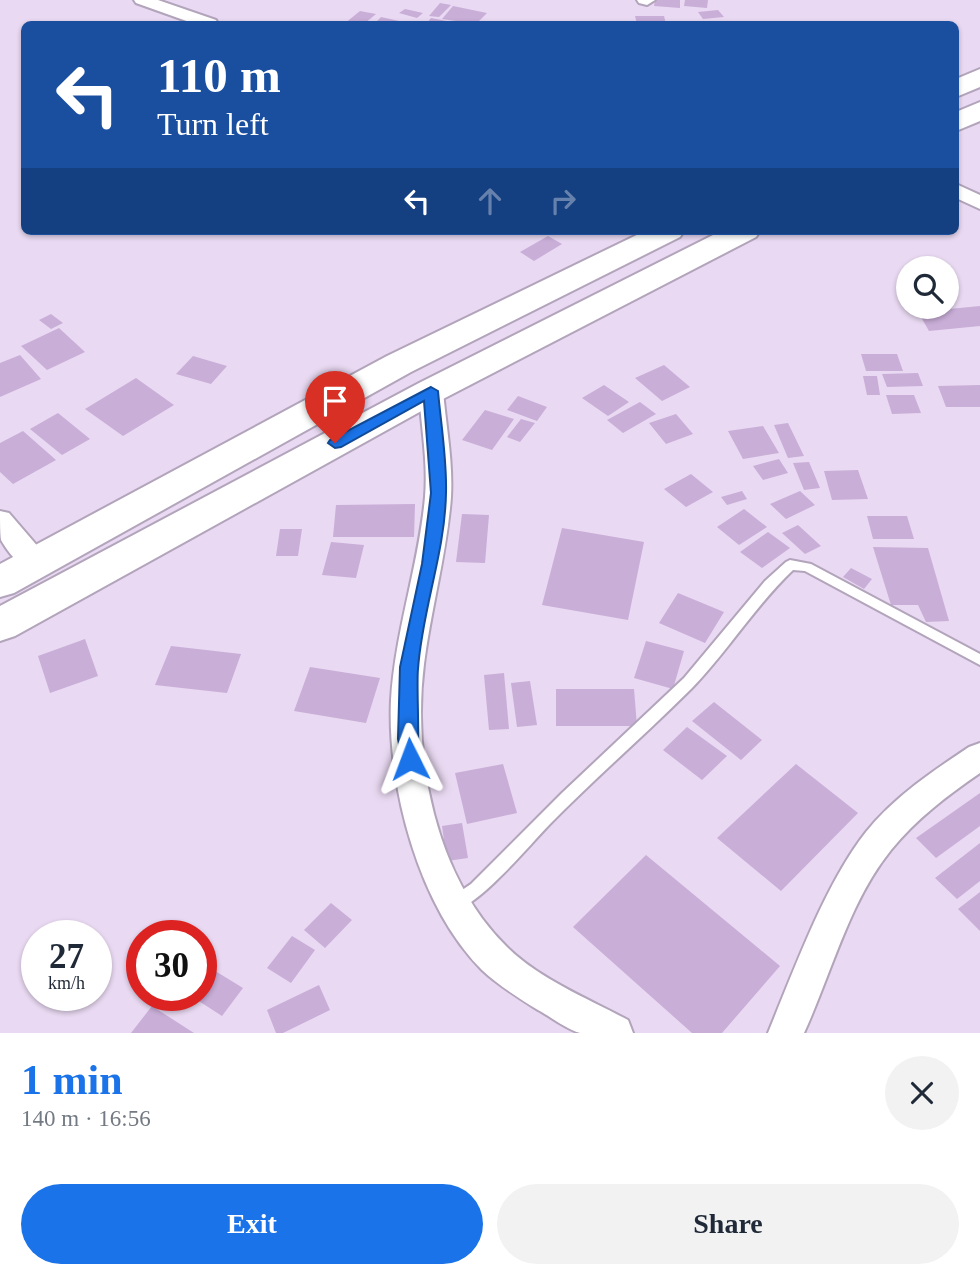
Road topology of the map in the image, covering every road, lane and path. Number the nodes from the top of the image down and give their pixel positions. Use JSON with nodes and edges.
{"nodes":[{"id":1,"x":142,"y":0,"type":"edge"},
{"id":2,"x":202,"y":21,"type":"edge"},
{"id":3,"x":980,"y":77,"type":"edge"},
{"id":4,"x":959,"y":88,"type":"edge"},
{"id":5,"x":980,"y":110,"type":"edge"},
{"id":6,"x":959,"y":120,"type":"edge"},
{"id":7,"x":959,"y":192,"type":"edge"},
{"id":8,"x":980,"y":203,"type":"edge"},
{"id":9,"x":661,"y":235,"type":"edge"},
{"id":10,"x":737,"y":235,"type":"edge"},
{"id":11,"x":431,"y":391,"type":"junction"},
{"id":12,"x":0,"y":520,"type":"edge"},
{"id":13,"x":11,"y":575,"type":"edge"},
{"id":14,"x":0,"y":625,"type":"edge"},
{"id":15,"x":980,"y":660,"type":"edge"},
{"id":16,"x":980,"y":755,"type":"edge"},
{"id":17,"x":455,"y":904,"type":"junction"},
{"id":18,"x":615,"y":1033,"type":"edge"},
{"id":19,"x":786,"y":1033,"type":"edge"}],
"edges":[{"from":1,"to":2,"type":"street"},
{"from":3,"to":4,"type":"highway"},
{"from":5,"to":6,"type":"highway"},
{"from":7,"to":8,"type":"street"},
{"from":9,"to":13,"type":"highway"},
{"from":10,"to":11,"type":"highway"},
{"from":11,"to":14,"type":"highway"},
{"from":11,"to":17,"type":"street"},
{"from":12,"to":13,"type":"street"},
{"from":15,"to":17,"type":"lane"},
{"from":16,"to":19,"type":"street"},
{"from":17,"to":18,"type":"street"}]}
